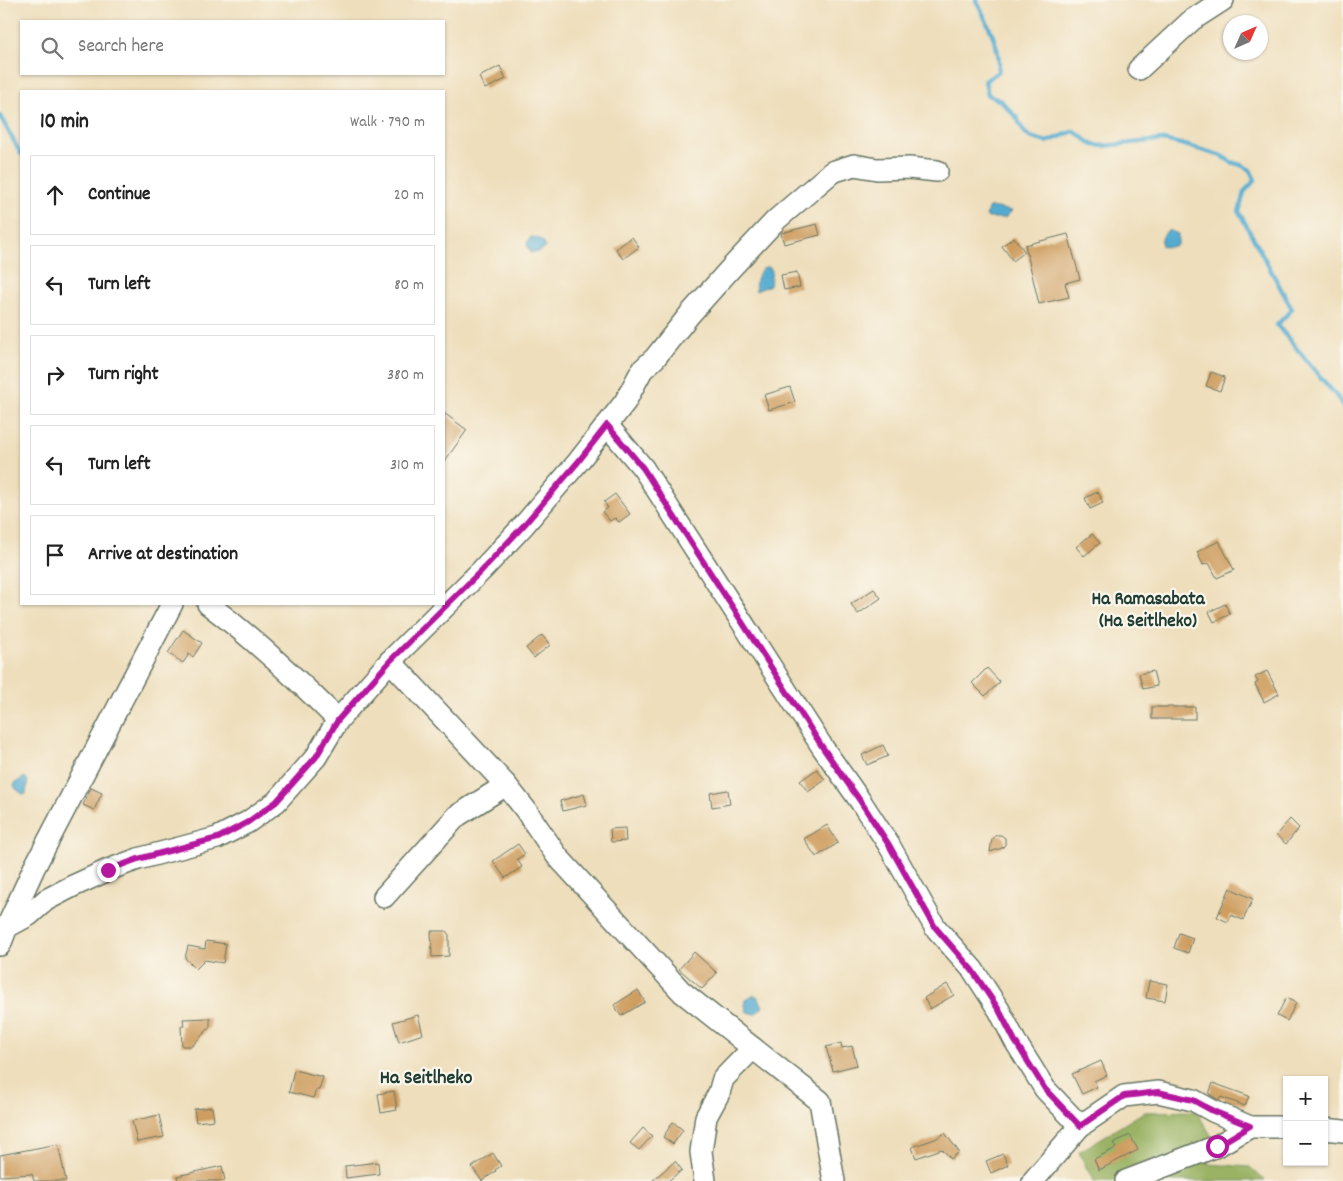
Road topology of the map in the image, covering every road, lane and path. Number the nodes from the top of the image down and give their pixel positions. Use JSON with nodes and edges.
{"nodes":[{"id":1,"x":1223,"y":0,"type":"edge"},
{"id":2,"x":1138,"y":69,"type":"dead end"},
{"id":3,"x":937,"y":171,"type":"dead end"},
{"id":4,"x":607,"y":425,"type":"junction"},
{"id":5,"x":171,"y":605,"type":"edge"},
{"id":6,"x":209,"y":605,"type":"edge"},
{"id":7,"x":390,"y":661,"type":"junction"},
{"id":8,"x":338,"y":720,"type":"junction"},
{"id":9,"x":506,"y":785,"type":"junction"},
{"id":10,"x":384,"y":897,"type":"dead end"},
{"id":11,"x":3,"y":936,"type":"edge"},
{"id":12,"x":753,"y":1048,"type":"junction"},
{"id":13,"x":1080,"y":1126,"type":"junction"},
{"id":14,"x":1250,"y":1126,"type":"junction"},
{"id":15,"x":1283,"y":1127,"type":"edge"},
{"id":16,"x":1328,"y":1130,"type":"edge"},
{"id":17,"x":1343,"y":1132,"type":"edge"},
{"id":18,"x":705,"y":1181,"type":"edge"},
{"id":19,"x":834,"y":1181,"type":"edge"},
{"id":20,"x":1033,"y":1181,"type":"edge"},
{"id":21,"x":1126,"y":1181,"type":"edge"}],
"edges":[{"from":1,"to":2,"type":"street"},
{"from":3,"to":4,"type":"street"},
{"from":4,"to":7,"type":"street"},
{"from":4,"to":13,"type":"street"},
{"from":5,"to":11,"type":"street"},
{"from":6,"to":8,"type":"street"},
{"from":7,"to":8,"type":"street"},
{"from":7,"to":9,"type":"street"},
{"from":8,"to":11,"type":"street"},
{"from":9,"to":10,"type":"street"},
{"from":9,"to":12,"type":"street"},
{"from":12,"to":18,"type":"street"},
{"from":12,"to":19,"type":"street"},
{"from":13,"to":14,"type":"street"},
{"from":13,"to":20,"type":"street"},
{"from":14,"to":15,"type":"street"},
{"from":14,"to":21,"type":"street"},
{"from":16,"to":17,"type":"street"}]}
